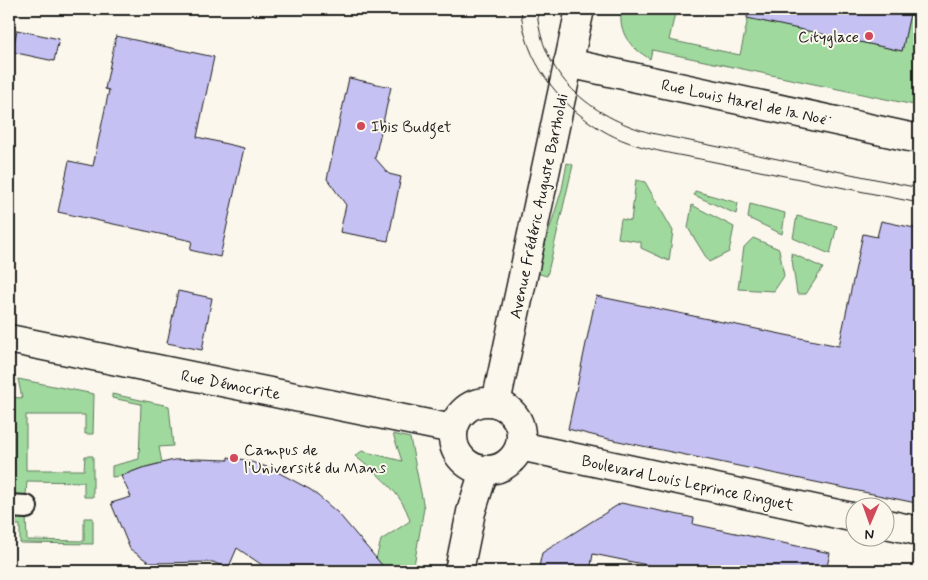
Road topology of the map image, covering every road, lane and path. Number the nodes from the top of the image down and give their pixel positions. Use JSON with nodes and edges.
{"nodes":[{"id":1,"x":580,"y":9,"type":"edge"},
{"id":2,"x":568,"y":63,"type":"junction"},
{"id":3,"x":919,"y":138,"type":"edge"},
{"id":4,"x":9,"y":339,"type":"edge"},
{"id":5,"x":496,"y":403,"type":"junction"},
{"id":6,"x":453,"y":429,"type":"junction"},
{"id":7,"x":520,"y":446,"type":"junction"},
{"id":8,"x":484,"y":471,"type":"junction"},
{"id":9,"x":846,"y":516,"type":"edge"},
{"id":10,"x":896,"y":526,"type":"edge"},
{"id":11,"x":919,"y":531,"type":"edge"},
{"id":12,"x":459,"y":571,"type":"edge"}],
"edges":[{"from":1,"to":2,"type":"street","name":"Avenue Frédéric Auguste Bartholdi"},
{"from":2,"to":3,"type":"street","name":"Rue Louis Harel de la Noë"},
{"from":2,"to":5,"type":"street","name":"Avenue Frédéric Auguste Bartholdi"},
{"from":4,"to":6,"type":"street","name":"Rue Démocrite"},
{"from":5,"to":6,"type":"street"},
{"from":5,"to":7,"type":"street"},
{"from":6,"to":8,"type":"street"},
{"from":7,"to":8,"type":"street"},
{"from":7,"to":9,"type":"street","name":"Boulevard Louis Leprince Ringuet"},
{"from":8,"to":12,"type":"street"},
{"from":10,"to":11,"type":"street"}]}
